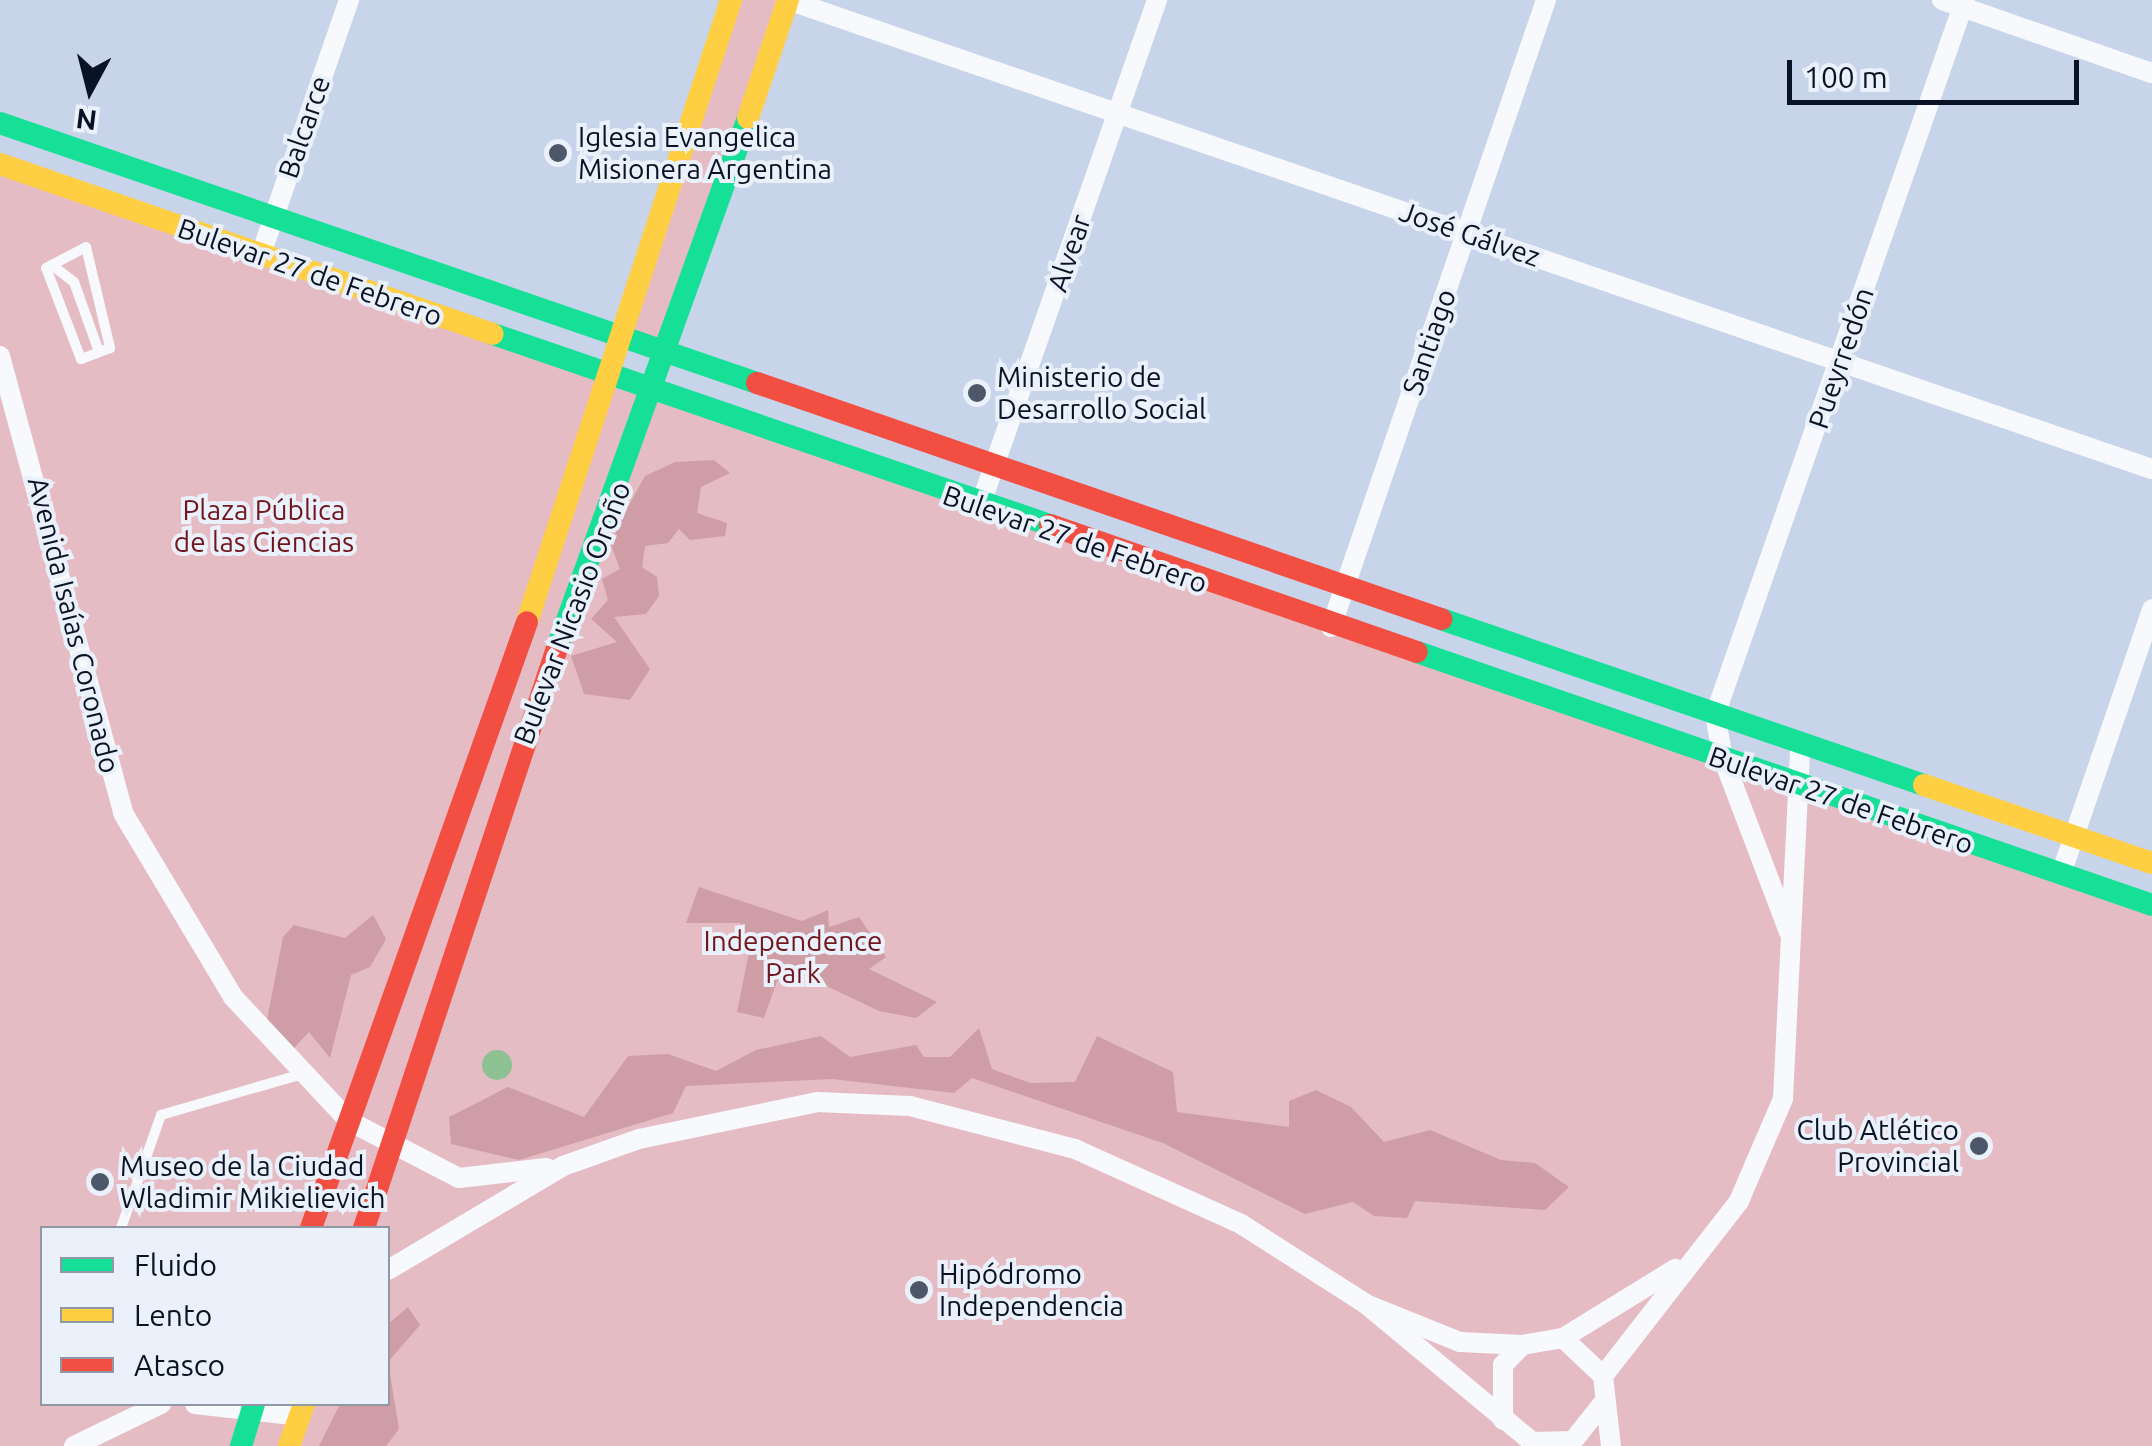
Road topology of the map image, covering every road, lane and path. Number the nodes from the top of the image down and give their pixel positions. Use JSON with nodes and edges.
{"nodes":[{"id":1,"x":349,"y":0,"type":"edge"},
{"id":2,"x":731,"y":0,"type":"edge"},
{"id":3,"x":788,"y":0,"type":"edge"},
{"id":4,"x":1157,"y":0,"type":"edge"},
{"id":5,"x":1546,"y":0,"type":"edge"},
{"id":6,"x":1942,"y":0,"type":"edge"},
{"id":7,"x":1964,"y":4,"type":"edge"},
{"id":8,"x":2152,"y":73,"type":"edge"},
{"id":9,"x":1118,"y":114,"type":"junction"},
{"id":10,"x":0,"y":123,"type":"edge"},
{"id":11,"x":0,"y":164,"type":"edge"},
{"id":12,"x":273,"y":216,"type":"junction"},
{"id":13,"x":1466,"y":233,"type":"junction"},
{"id":14,"x":261,"y":254,"type":"junction"},
{"id":15,"x":49,"y":267,"type":"junction"},
{"id":16,"x":93,"y":276,"type":"junction"},
{"id":17,"x":74,"y":282,"type":"junction"},
{"id":18,"x":54,"y":288,"type":"junction"},
{"id":19,"x":98,"y":300,"type":"junction"},
{"id":20,"x":82,"y":305,"type":"junction"},
{"id":21,"x":64,"y":312,"type":"junction"},
{"id":22,"x":105,"y":327,"type":"junction"},
{"id":23,"x":92,"y":331,"type":"junction"},
{"id":24,"x":622,"y":334,"type":"junction"},
{"id":25,"x":73,"y":337,"type":"junction"},
{"id":26,"x":665,"y":349,"type":"junction"},
{"id":27,"x":105,"y":350,"type":"junction"},
{"id":28,"x":0,"y":356,"type":"edge"},
{"id":29,"x":1840,"y":362,"type":"junction"},
{"id":30,"x":607,"y":376,"type":"junction"},
{"id":31,"x":652,"y":391,"type":"junction"},
{"id":32,"x":996,"y":464,"type":"junction"},
{"id":33,"x":2152,"y":468,"type":"edge"},
{"id":34,"x":980,"y":506,"type":"junction"},
{"id":35,"x":1345,"y":587,"type":"junction"},
{"id":36,"x":2152,"y":609,"type":"edge"},
{"id":37,"x":1331,"y":627,"type":"junction"},
{"id":38,"x":1716,"y":715,"type":"junction"},
{"id":39,"x":1800,"y":746,"type":"junction"},
{"id":40,"x":1722,"y":758,"type":"junction"},
{"id":41,"x":1804,"y":786,"type":"junction"},
{"id":42,"x":2073,"y":837,"type":"junction"},
{"id":43,"x":2152,"y":863,"type":"edge"},
{"id":44,"x":2060,"y":874,"type":"junction"},
{"id":45,"x":2152,"y":905,"type":"edge"},
{"id":46,"x":1789,"y":932,"type":"junction"},
{"id":47,"x":298,"y":1074,"type":"junction"},
{"id":48,"x":349,"y":1121,"type":"junction"},
{"id":49,"x":394,"y":1140,"type":"junction"},
{"id":50,"x":562,"y":1166,"type":"junction"},
{"id":51,"x":122,"y":1226,"type":"edge"},
{"id":52,"x":312,"y":1226,"type":"edge"},
{"id":53,"x":365,"y":1226,"type":"edge"},
{"id":54,"x":1685,"y":1262,"type":"junction"},
{"id":55,"x":390,"y":1269,"type":"edge"},
{"id":56,"x":1366,"y":1304,"type":"junction"},
{"id":57,"x":1563,"y":1338,"type":"junction"},
{"id":58,"x":1522,"y":1345,"type":"junction"},
{"id":59,"x":1603,"y":1376,"type":"junction"},
{"id":60,"x":1604,"y":1401,"type":"junction"},
{"id":61,"x":158,"y":1406,"type":"edge"},
{"id":62,"x":253,"y":1406,"type":"edge"},
{"id":63,"x":302,"y":1410,"type":"edge"},
{"id":64,"x":1504,"y":1420,"type":"junction"},
{"id":65,"x":1534,"y":1444,"type":"edge"},
{"id":66,"x":74,"y":1446,"type":"edge"},
{"id":67,"x":241,"y":1446,"type":"edge"},
{"id":68,"x":289,"y":1446,"type":"edge"},
{"id":69,"x":1611,"y":1446,"type":"edge"}],
"edges":[{"from":1,"to":12,"type":"street","name":"Balcarce"},
{"from":2,"to":24,"type":"main road","name":"Bulevar Nicasio Oroño"},
{"from":3,"to":9,"type":"street","name":"José Gálvez"},
{"from":3,"to":26,"type":"main road","name":"Bulevar Nicasio Oroño"},
{"from":4,"to":9,"type":"street","name":"Alvear"},
{"from":5,"to":13,"type":"street","name":"Santiago"},
{"from":6,"to":7,"type":"street"},
{"from":7,"to":8,"type":"street"},
{"from":7,"to":29,"type":"street","name":"Pueyrredón"},
{"from":9,"to":13,"type":"street","name":"José Gálvez"},
{"from":9,"to":32,"type":"street","name":"Alvear"},
{"from":10,"to":12,"type":"main road","name":"Bulevar 27 de Febrero"},
{"from":11,"to":14,"type":"main road","name":"Bulevar 27 de Febrero"},
{"from":12,"to":14,"type":"street","name":"Balcarce"},
{"from":12,"to":24,"type":"main road","name":"Bulevar 27 de Febrero"},
{"from":13,"to":29,"type":"street","name":"José Gálvez"},
{"from":13,"to":35,"type":"street","name":"Santiago"},
{"from":14,"to":30,"type":"main road","name":"Bulevar 27 de Febrero"},
{"from":15,"to":16,"type":"lane"},
{"from":15,"to":17,"type":"lane"},
{"from":15,"to":18,"type":"lane"},
{"from":16,"to":17,"type":"lane"},
{"from":16,"to":19,"type":"lane"},
{"from":17,"to":18,"type":"lane"},
{"from":17,"to":20,"type":"lane"},
{"from":18,"to":21,"type":"lane"},
{"from":19,"to":20,"type":"lane"},
{"from":19,"to":22,"type":"lane"},
{"from":20,"to":21,"type":"lane"},
{"from":20,"to":23,"type":"lane"},
{"from":21,"to":25,"type":"lane"},
{"from":22,"to":23,"type":"lane"},
{"from":22,"to":27,"type":"lane"},
{"from":23,"to":25,"type":"lane"},
{"from":23,"to":27,"type":"lane"},
{"from":24,"to":26,"type":"main road","name":"Bulevar 27 de Febrero"},
{"from":24,"to":30,"type":"main road","name":"Bulevar Nicasio Oroño"},
{"from":25,"to":27,"type":"lane"},
{"from":26,"to":31,"type":"main road","name":"Bulevar Nicasio Oroño"},
{"from":26,"to":32,"type":"main road","name":"Bulevar 27 de Febrero"},
{"from":28,"to":47,"type":"street","name":"Avenida Isaías Coronado"},
{"from":29,"to":33,"type":"street","name":"José Gálvez"},
{"from":29,"to":38,"type":"street","name":"Pueyrredón"},
{"from":30,"to":31,"type":"main road","name":"Bulevar 27 de Febrero"},
{"from":30,"to":48,"type":"main road","name":"Bulevar Nicasio Oroño"},
{"from":31,"to":34,"type":"main road","name":"Bulevar 27 de Febrero"},
{"from":31,"to":49,"type":"main road","name":"Bulevar Nicasio Oroño"},
{"from":32,"to":34,"type":"street","name":"Alvear"},
{"from":32,"to":35,"type":"main road","name":"Bulevar 27 de Febrero"},
{"from":34,"to":37,"type":"main road","name":"Bulevar 27 de Febrero"},
{"from":35,"to":37,"type":"street","name":"Santiago"},
{"from":35,"to":38,"type":"main road","name":"Bulevar 27 de Febrero"},
{"from":36,"to":42,"type":"street"},
{"from":37,"to":40,"type":"main road","name":"Bulevar 27 de Febrero"},
{"from":38,"to":39,"type":"main road","name":"Bulevar 27 de Febrero"},
{"from":38,"to":40,"type":"street"},
{"from":39,"to":41,"type":"street"},
{"from":39,"to":42,"type":"main road","name":"Bulevar 27 de Febrero"},
{"from":40,"to":41,"type":"main road","name":"Bulevar 27 de Febrero"},
{"from":40,"to":46,"type":"street"},
{"from":41,"to":44,"type":"main road","name":"Bulevar 27 de Febrero"},
{"from":41,"to":46,"type":"street"},
{"from":42,"to":43,"type":"main road","name":"Bulevar 27 de Febrero"},
{"from":42,"to":44,"type":"street"},
{"from":44,"to":45,"type":"main road","name":"Bulevar 27 de Febrero"},
{"from":46,"to":54,"type":"street"},
{"from":47,"to":48,"type":"street","name":"Avenida Isaías Coronado"},
{"from":47,"to":51,"type":"lane"},
{"from":48,"to":49,"type":"street","name":"Avenida Isaías Coronado"},
{"from":48,"to":52,"type":"main road","name":"Bulevar Nicasio Oroño"},
{"from":49,"to":50,"type":"street","name":"Avenida Isaías Coronado"},
{"from":49,"to":53,"type":"main road","name":"Bulevar Nicasio Oroño"},
{"from":50,"to":55,"type":"street"},
{"from":50,"to":56,"type":"street"},
{"from":54,"to":57,"type":"street"},
{"from":54,"to":59,"type":"street"},
{"from":56,"to":58,"type":"street"},
{"from":56,"to":64,"type":"street"},
{"from":57,"to":58,"type":"street"},
{"from":57,"to":59,"type":"street"},
{"from":58,"to":64,"type":"street"},
{"from":59,"to":60,"type":"street"},
{"from":60,"to":65,"type":"street"},
{"from":60,"to":69,"type":"street"},
{"from":61,"to":66,"type":"street"},
{"from":62,"to":63,"type":"street"},
{"from":62,"to":67,"type":"main road"},
{"from":63,"to":68,"type":"main road"},
{"from":64,"to":65,"type":"street"}]}
